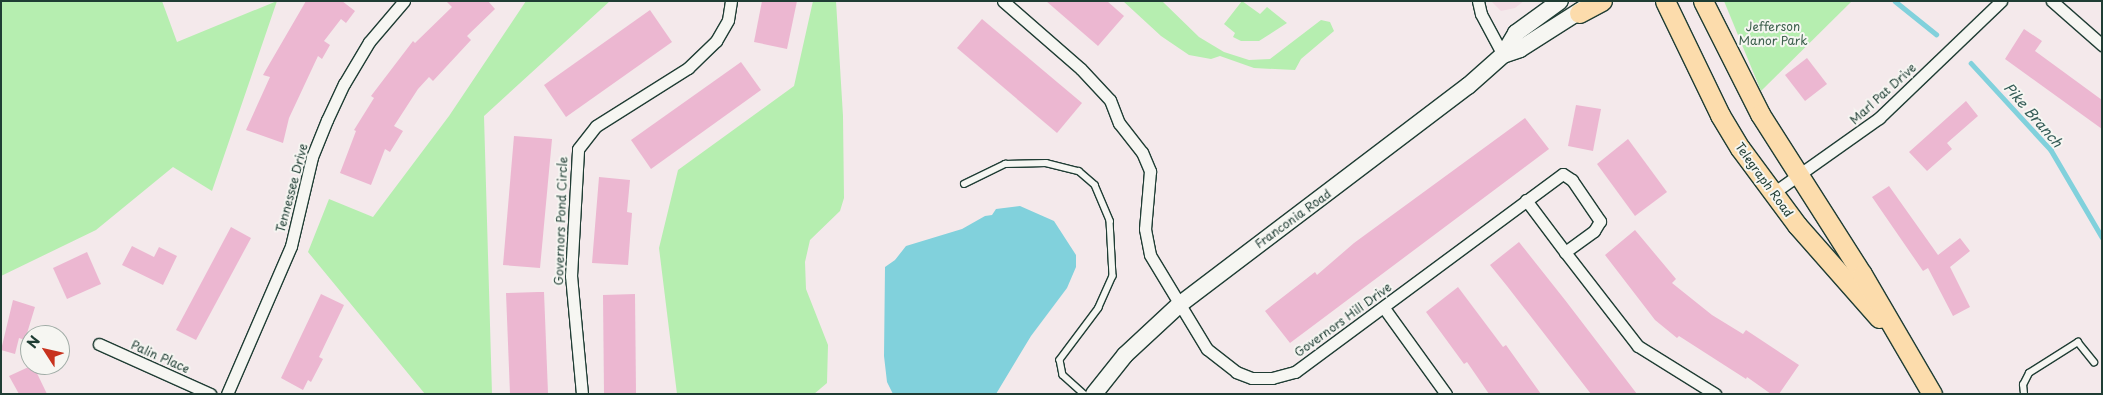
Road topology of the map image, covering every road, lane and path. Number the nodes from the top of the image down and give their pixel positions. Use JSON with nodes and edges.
{"nodes":[{"id":1,"x":404,"y":1,"type":"edge"},
{"id":2,"x":732,"y":1,"type":"edge"},
{"id":3,"x":1003,"y":1,"type":"edge"},
{"id":4,"x":1478,"y":1,"type":"edge"},
{"id":5,"x":1560,"y":1,"type":"edge"},
{"id":6,"x":1602,"y":1,"type":"edge"},
{"id":7,"x":1655,"y":1,"type":"edge"},
{"id":8,"x":1703,"y":1,"type":"edge"},
{"id":9,"x":2001,"y":1,"type":"edge"},
{"id":10,"x":2052,"y":1,"type":"edge"},
{"id":11,"x":1586,"y":7,"type":"edge"},
{"id":12,"x":1669,"y":8,"type":"edge"},
{"id":13,"x":2102,"y":45,"type":"edge"},
{"id":14,"x":1503,"y":55,"type":"junction"},
{"id":15,"x":1798,"y":176,"type":"junction"},
{"id":16,"x":964,"y":184,"type":"dead end"},
{"id":17,"x":1773,"y":193,"type":"junction"},
{"id":18,"x":1526,"y":200,"type":"junction"},
{"id":19,"x":1565,"y":252,"type":"junction"},
{"id":20,"x":1178,"y":305,"type":"junction"},
{"id":21,"x":1384,"y":308,"type":"junction"},
{"id":22,"x":1895,"y":335,"type":"junction"},
{"id":23,"x":99,"y":344,"type":"dead end"},
{"id":24,"x":2094,"y":362,"type":"dead end"},
{"id":25,"x":210,"y":394,"type":"edge"},
{"id":26,"x":227,"y":394,"type":"edge"},
{"id":27,"x":582,"y":394,"type":"edge"},
{"id":28,"x":1084,"y":394,"type":"edge"},
{"id":29,"x":1094,"y":394,"type":"edge"},
{"id":30,"x":1446,"y":394,"type":"edge"},
{"id":31,"x":1714,"y":394,"type":"edge"},
{"id":32,"x":1932,"y":394,"type":"edge"},
{"id":33,"x":2024,"y":394,"type":"edge"}],
"edges":[{"from":1,"to":26,"type":"street","name":"Tennessee Drive"},
{"from":2,"to":27,"type":"street","name":"Governors Pond Circle"},
{"from":3,"to":20,"type":"street"},
{"from":4,"to":14,"type":"street"},
{"from":5,"to":14,"type":"main road","name":"Franconia Road"},
{"from":6,"to":11,"type":"main road"},
{"from":7,"to":12,"type":"main road"},
{"from":8,"to":15,"type":"main road","name":"Telegraph Road"},
{"from":9,"to":15,"type":"street","name":"Marl Pat Drive"},
{"from":10,"to":13,"type":"street"},
{"from":11,"to":14,"type":"main road","name":"Franconia Road"},
{"from":12,"to":17,"type":"main road","name":"Telegraph Road"},
{"from":14,"to":20,"type":"main road","name":"Franconia Road"},
{"from":15,"to":17,"type":"street","name":"Marl Pat Drive"},
{"from":15,"to":22,"type":"main road","name":"Telegraph Road"},
{"from":16,"to":28,"type":"lane"},
{"from":17,"to":22,"type":"main road","name":"Telegraph Road"},
{"from":18,"to":19,"type":"street"},
{"from":18,"to":19,"type":"street","name":"Governors Hill Drive"},
{"from":18,"to":21,"type":"street","name":"Governors Hill Drive"},
{"from":19,"to":31,"type":"street"},
{"from":20,"to":21,"type":"street","name":"Governors Hill Drive"},
{"from":20,"to":29,"type":"main road","name":"Franconia Road"},
{"from":21,"to":30,"type":"street"},
{"from":22,"to":32,"type":"main road","name":"Telegraph Road"},
{"from":23,"to":25,"type":"street","name":"Palin Place"},
{"from":24,"to":33,"type":"lane"}]}
